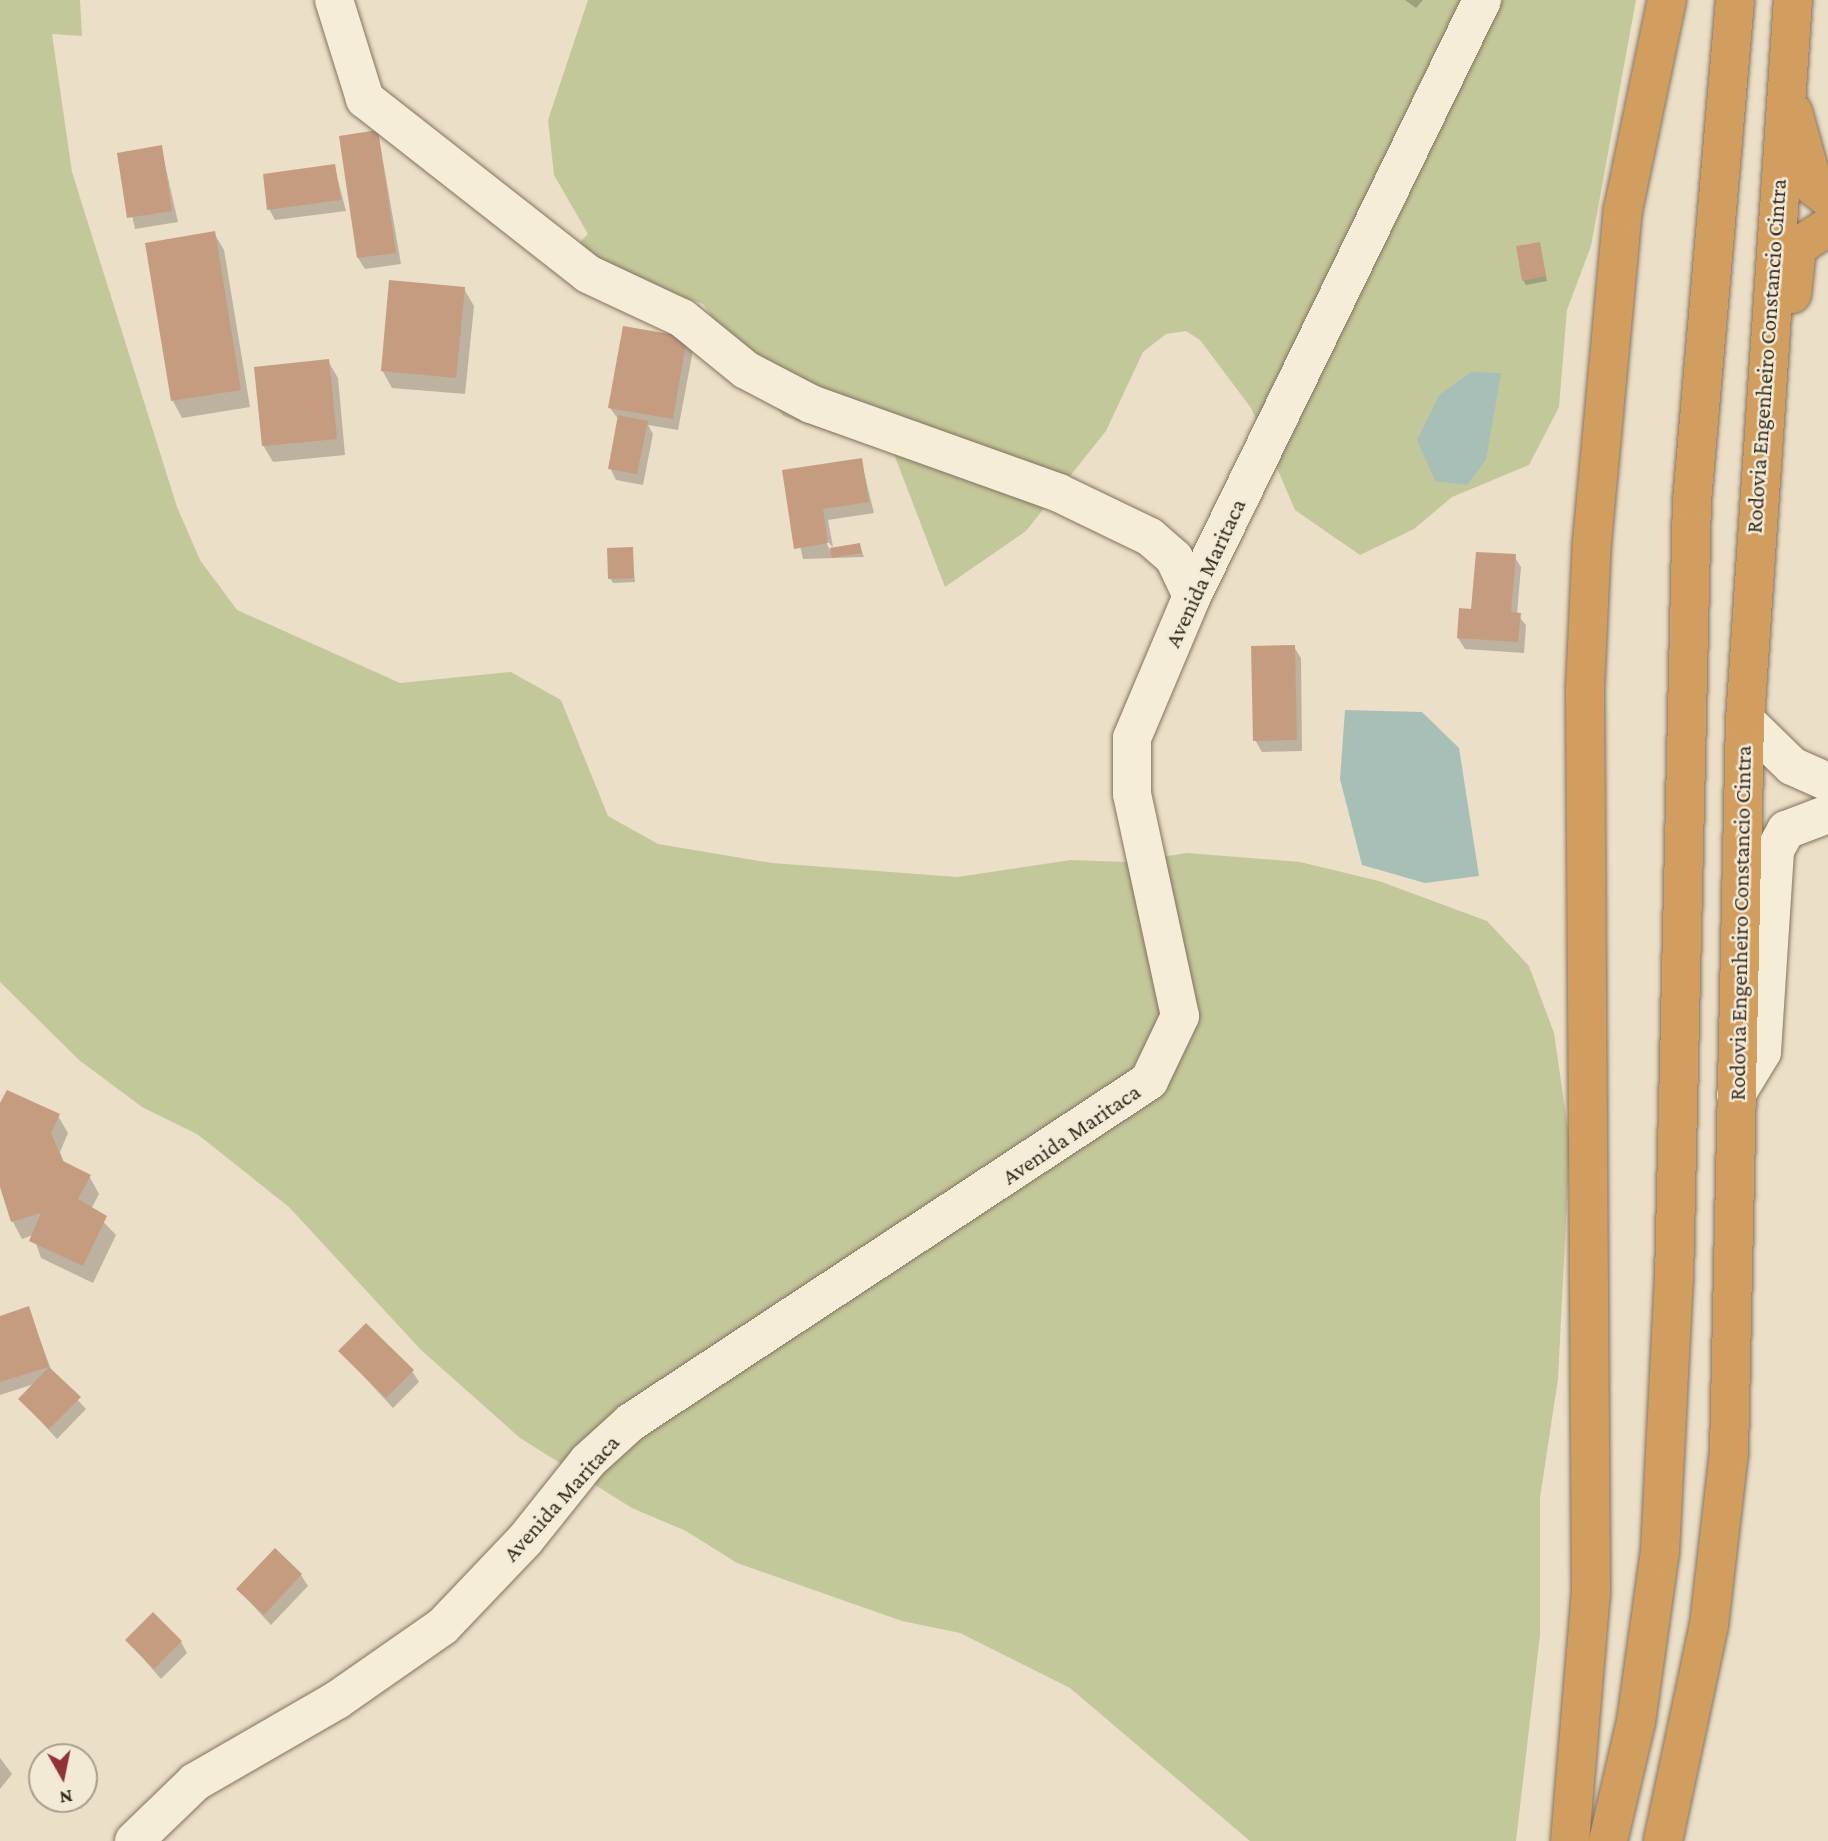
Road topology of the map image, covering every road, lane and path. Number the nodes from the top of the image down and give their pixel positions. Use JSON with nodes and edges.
{"nodes":[{"id":1,"x":334,"y":0,"type":"edge"},
{"id":2,"x":1482,"y":0,"type":"edge"},
{"id":3,"x":1667,"y":0,"type":"edge"},
{"id":4,"x":1735,"y":0,"type":"edge"},
{"id":5,"x":1793,"y":0,"type":"edge"},
{"id":6,"x":1784,"y":77,"type":"junction"},
{"id":7,"x":1828,"y":198,"type":"edge"},
{"id":8,"x":1828,"y":228,"type":"edge"},
{"id":9,"x":1763,"y":404,"type":"junction"},
{"id":10,"x":1192,"y":596,"type":"junction"},
{"id":11,"x":1745,"y":720,"type":"junction"},
{"id":12,"x":1828,"y":782,"type":"edge"},
{"id":13,"x":1828,"y":814,"type":"edge"},
{"id":14,"x":1736,"y":1095,"type":"junction"},
{"id":15,"x":134,"y":1841,"type":"edge"},
{"id":16,"x":1570,"y":1841,"type":"edge"},
{"id":17,"x":1608,"y":1841,"type":"edge"},
{"id":18,"x":1663,"y":1841,"type":"edge"}],
"edges":[{"from":1,"to":10,"type":"street"},
{"from":2,"to":10,"type":"street","name":"Avenida Maritaca"},
{"from":3,"to":16,"type":"highway"},
{"from":4,"to":17,"type":"highway"},
{"from":5,"to":6,"type":"highway","name":"Rodovia Engenheiro Constancio Cintra"},
{"from":6,"to":7,"type":"highway"},
{"from":6,"to":9,"type":"highway","name":"Rodovia Engenheiro Constancio Cintra"},
{"from":8,"to":9,"type":"highway"},
{"from":9,"to":11,"type":"highway","name":"Rodovia Engenheiro Constancio Cintra"},
{"from":10,"to":15,"type":"street","name":"Avenida Maritaca"},
{"from":11,"to":12,"type":"street"},
{"from":11,"to":14,"type":"highway","name":"Rodovia Engenheiro Constancio Cintra"},
{"from":13,"to":14,"type":"street"},
{"from":14,"to":18,"type":"highway","name":"Rodovia Engenheiro Constancio Cintra"}]}
